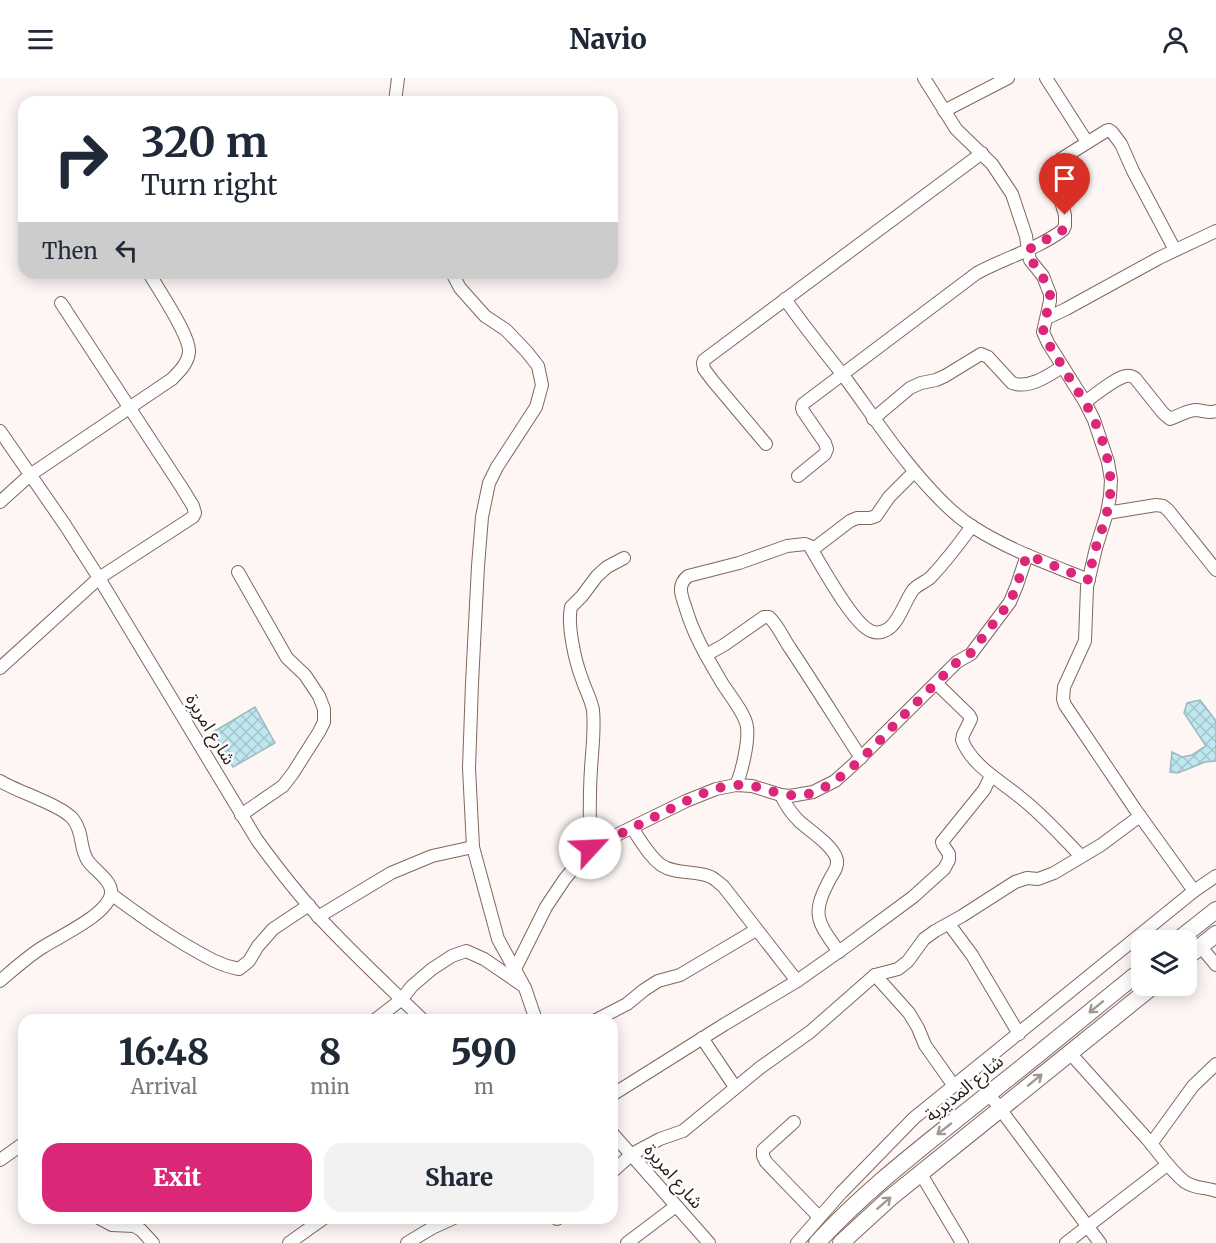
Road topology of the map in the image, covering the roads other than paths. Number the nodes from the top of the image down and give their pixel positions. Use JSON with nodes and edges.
{"nodes":[{"id":1,"x":398,"y":78,"type":"edge"},
{"id":2,"x":924,"y":78,"type":"edge"},
{"id":3,"x":1008,"y":78,"type":"edge"},
{"id":4,"x":1046,"y":78,"type":"edge"},
{"id":5,"x":396,"y":96,"type":"edge"},
{"id":6,"x":944,"y":111,"type":"junction"},
{"id":7,"x":1087,"y":142,"type":"junction"},
{"id":8,"x":982,"y":153,"type":"junction"},
{"id":9,"x":1216,"y":231,"type":"edge"},
{"id":10,"x":1028,"y":250,"type":"junction"},
{"id":11,"x":1175,"y":250,"type":"junction"},
{"id":12,"x":153,"y":279,"type":"edge"},
{"id":13,"x":455,"y":279,"type":"edge"},
{"id":14,"x":785,"y":298,"type":"junction"},
{"id":15,"x":61,"y":303,"type":"dead end"},
{"id":16,"x":1047,"y":318,"type":"junction"},
{"id":17,"x":1062,"y":367,"type":"junction"},
{"id":18,"x":843,"y":375,"type":"junction"},
{"id":19,"x":1085,"y":402,"type":"junction"},
{"id":20,"x":130,"y":408,"type":"junction"},
{"id":21,"x":1216,"y":411,"type":"edge"},
{"id":22,"x":873,"y":419,"type":"junction"},
{"id":23,"x":2,"y":438,"type":"edge"},
{"id":24,"x":766,"y":444,"type":"dead end"},
{"id":25,"x":914,"y":472,"type":"junction"},
{"id":26,"x":30,"y":475,"type":"junction"},
{"id":27,"x":798,"y":476,"type":"dead end"},
{"id":28,"x":0,"y":502,"type":"edge"},
{"id":29,"x":1107,"y":513,"type":"junction"},
{"id":30,"x":972,"y":526,"type":"junction"},
{"id":31,"x":812,"y":549,"type":"junction"},
{"id":32,"x":1027,"y":555,"type":"junction"},
{"id":33,"x":624,"y":558,"type":"dead end"},
{"id":34,"x":1216,"y":570,"type":"edge"},
{"id":35,"x":238,"y":572,"type":"dead end"},
{"id":36,"x":99,"y":578,"type":"junction"},
{"id":37,"x":1089,"y":580,"type":"junction"},
{"id":38,"x":706,"y":655,"type":"junction"},
{"id":39,"x":0,"y":668,"type":"edge"},
{"id":40,"x":936,"y":683,"type":"junction"},
{"id":41,"x":861,"y":758,"type":"junction"},
{"id":42,"x":991,"y":776,"type":"junction"},
{"id":43,"x":0,"y":781,"type":"edge"},
{"id":44,"x":736,"y":785,"type":"junction"},
{"id":45,"x":781,"y":795,"type":"junction"},
{"id":46,"x":241,"y":814,"type":"junction"},
{"id":47,"x":1140,"y":816,"type":"junction"},
{"id":48,"x":632,"y":828,"type":"junction"},
{"id":49,"x":473,"y":847,"type":"junction"},
{"id":50,"x":590,"y":848,"type":"junction"},
{"id":51,"x":1082,"y":856,"type":"junction"},
{"id":52,"x":1216,"y":876,"type":"edge"},
{"id":53,"x":1194,"y":891,"type":"junction"},
{"id":54,"x":111,"y":894,"type":"junction"},
{"id":55,"x":309,"y":905,"type":"junction"},
{"id":56,"x":1216,"y":910,"type":"edge"},
{"id":57,"x":318,"y":917,"type":"junction"},
{"id":58,"x":948,"y":924,"type":"junction"},
{"id":59,"x":756,"y":930,"type":"junction"},
{"id":60,"x":1191,"y":930,"type":"edge"},
{"id":61,"x":1216,"y":934,"type":"edge"},
{"id":62,"x":1200,"y":947,"type":"junction"},
{"id":63,"x":1197,"y":949,"type":"edge"},
{"id":64,"x":839,"y":952,"type":"junction"},
{"id":65,"x":1216,"y":965,"type":"edge"},
{"id":66,"x":516,"y":969,"type":"junction"},
{"id":67,"x":875,"y":975,"type":"junction"},
{"id":68,"x":1131,"y":979,"type":"edge"},
{"id":69,"x":0,"y":981,"type":"edge"},
{"id":70,"x":797,"y":981,"type":"junction"},
{"id":71,"x":525,"y":988,"type":"junction"},
{"id":72,"x":1141,"y":996,"type":"edge"},
{"id":73,"x":402,"y":999,"type":"junction"},
{"id":74,"x":383,"y":1014,"type":"edge"},
{"id":75,"x":417,"y":1014,"type":"edge"},
{"id":76,"x":534,"y":1014,"type":"edge"},
{"id":77,"x":608,"y":1014,"type":"edge"},
{"id":78,"x":1019,"y":1034,"type":"junction"},
{"id":79,"x":702,"y":1038,"type":"junction"},
{"id":80,"x":1070,"y":1053,"type":"junction"},
{"id":81,"x":1216,"y":1064,"type":"edge"},
{"id":82,"x":954,"y":1086,"type":"junction"},
{"id":83,"x":735,"y":1087,"type":"junction"},
{"id":84,"x":618,"y":1091,"type":"edge"},
{"id":85,"x":989,"y":1094,"type":"junction"},
{"id":86,"x":1000,"y":1109,"type":"junction"},
{"id":87,"x":794,"y":1122,"type":"dead end"},
{"id":88,"x":618,"y":1139,"type":"edge"},
{"id":89,"x":1151,"y":1144,"type":"junction"},
{"id":90,"x":18,"y":1147,"type":"edge"},
{"id":91,"x":632,"y":1154,"type":"junction"},
{"id":92,"x":0,"y":1160,"type":"edge"},
{"id":93,"x":1167,"y":1165,"type":"junction"},
{"id":94,"x":618,"y":1167,"type":"edge"},
{"id":95,"x":921,"y":1174,"type":"junction"},
{"id":96,"x":1216,"y":1191,"type":"edge"},
{"id":97,"x":676,"y":1206,"type":"junction"},
{"id":98,"x":819,"y":1217,"type":"junction"},
{"id":99,"x":110,"y":1224,"type":"edge"},
{"id":100,"x":316,"y":1224,"type":"edge"},
{"id":101,"x":441,"y":1224,"type":"edge"},
{"id":102,"x":1089,"y":1227,"type":"junction"},
{"id":103,"x":707,"y":1242,"type":"edge"},
{"id":104,"x":153,"y":1243,"type":"edge"},
{"id":105,"x":289,"y":1243,"type":"edge"},
{"id":106,"x":407,"y":1243,"type":"edge"},
{"id":107,"x":627,"y":1243,"type":"edge"},
{"id":108,"x":796,"y":1243,"type":"edge"},
{"id":109,"x":817,"y":1243,"type":"edge"},
{"id":110,"x":841,"y":1243,"type":"edge"},
{"id":111,"x":962,"y":1243,"type":"edge"},
{"id":112,"x":1066,"y":1243,"type":"edge"},
{"id":113,"x":1100,"y":1243,"type":"edge"}],
"edges":[{"from":1,"to":5,"type":"street"},
{"from":2,"to":6,"type":"street"},
{"from":3,"to":6,"type":"street"},
{"from":4,"to":7,"type":"street"},
{"from":6,"to":8,"type":"street"},
{"from":7,"to":10,"type":"street"},
{"from":7,"to":11,"type":"street"},
{"from":8,"to":10,"type":"street"},
{"from":8,"to":14,"type":"street"},
{"from":9,"to":11,"type":"street"},
{"from":10,"to":16,"type":"street"},
{"from":10,"to":18,"type":"street"},
{"from":11,"to":16,"type":"street"},
{"from":12,"to":20,"type":"street"},
{"from":13,"to":49,"type":"street"},
{"from":14,"to":18,"type":"street"},
{"from":14,"to":24,"type":"street"},
{"from":15,"to":20,"type":"street"},
{"from":16,"to":17,"type":"street"},
{"from":17,"to":19,"type":"street"},
{"from":17,"to":22,"type":"street"},
{"from":18,"to":22,"type":"street"},
{"from":18,"to":27,"type":"street"},
{"from":19,"to":21,"type":"street"},
{"from":19,"to":29,"type":"street"},
{"from":20,"to":26,"type":"street"},
{"from":20,"to":36,"type":"street"},
{"from":22,"to":25,"type":"street"},
{"from":23,"to":26,"type":"street","name":"شارع امريرة"},
{"from":25,"to":30,"type":"street"},
{"from":25,"to":31,"type":"street"},
{"from":26,"to":28,"type":"street"},
{"from":26,"to":36,"type":"street","name":"شارع امريرة"},
{"from":29,"to":34,"type":"street"},
{"from":29,"to":37,"type":"street"},
{"from":30,"to":31,"type":"street"},
{"from":30,"to":32,"type":"street"},
{"from":31,"to":38,"type":"street"},
{"from":32,"to":37,"type":"street"},
{"from":32,"to":40,"type":"street"},
{"from":33,"to":50,"type":"street"},
{"from":35,"to":46,"type":"street"},
{"from":36,"to":39,"type":"street"},
{"from":36,"to":46,"type":"street","name":"شارع امريرة"},
{"from":37,"to":47,"type":"street"},
{"from":38,"to":41,"type":"street"},
{"from":38,"to":44,"type":"street"},
{"from":40,"to":41,"type":"street"},
{"from":40,"to":42,"type":"street"},
{"from":41,"to":45,"type":"street"},
{"from":42,"to":51,"type":"street"},
{"from":42,"to":64,"type":"street"},
{"from":43,"to":54,"type":"street"},
{"from":44,"to":45,"type":"street"},
{"from":44,"to":48,"type":"street"},
{"from":45,"to":64,"type":"street"},
{"from":46,"to":55,"type":"street","name":"شارع امريرة"},
{"from":47,"to":51,"type":"street"},
{"from":47,"to":53,"type":"street"},
{"from":48,"to":50,"type":"street"},
{"from":48,"to":59,"type":"street"},
{"from":49,"to":57,"type":"street"},
{"from":49,"to":66,"type":"street"},
{"from":50,"to":66,"type":"street"},
{"from":51,"to":58,"type":"street"},
{"from":52,"to":53,"type":"street"},
{"from":53,"to":78,"type":"street"},
{"from":54,"to":55,"type":"street"},
{"from":54,"to":69,"type":"street"},
{"from":55,"to":57,"type":"street","name":"شارع امريرة"},
{"from":56,"to":60,"type":"main road"},
{"from":57,"to":73,"type":"street","name":"شارع امريرة"},
{"from":58,"to":67,"type":"street"},
{"from":58,"to":78,"type":"street"},
{"from":59,"to":70,"type":"street"},
{"from":59,"to":77,"type":"street"},
{"from":61,"to":62,"type":"main road"},
{"from":62,"to":63,"type":"main road"},
{"from":62,"to":65,"type":"street"},
{"from":64,"to":70,"type":"street"},
{"from":66,"to":71,"type":"street"},
{"from":67,"to":82,"type":"street"},
{"from":67,"to":83,"type":"street"},
{"from":68,"to":85,"type":"main road","name":"شارع المديرية","one_way":true},
{"from":70,"to":79,"type":"street"},
{"from":71,"to":73,"type":"street"},
{"from":71,"to":76,"type":"street"},
{"from":72,"to":80,"type":"main road"},
{"from":73,"to":74,"type":"street"},
{"from":73,"to":75,"type":"street","name":"شارع امريرة"},
{"from":78,"to":82,"type":"street"},
{"from":79,"to":83,"type":"street"},
{"from":79,"to":84,"type":"street"},
{"from":86,"to":80,"type":"main road","one_way":true},
{"from":80,"to":89,"type":"street"},
{"from":81,"to":89,"type":"street"},
{"from":82,"to":98,"type":"street"},
{"from":83,"to":91,"type":"street"},
{"from":85,"to":86,"type":"street"},
{"from":85,"to":109,"type":"main road","name":"شارع المديرية","one_way":true},
{"from":86,"to":95,"type":"main road"},
{"from":86,"to":102,"type":"street"},
{"from":87,"to":98,"type":"street"},
{"from":88,"to":91,"type":"street","name":"شارع امريرة"},
{"from":89,"to":93,"type":"street"},
{"from":90,"to":92,"type":"street"},
{"from":91,"to":94,"type":"street"},
{"from":91,"to":97,"type":"street","name":"شارع امريرة"},
{"from":93,"to":96,"type":"street"},
{"from":93,"to":102,"type":"street"},
{"from":110,"to":95,"type":"main road","one_way":true},
{"from":95,"to":111,"type":"street"},
{"from":97,"to":103,"type":"street","name":"شارع امريرة"},
{"from":97,"to":107,"type":"street"},
{"from":98,"to":108,"type":"street"},
{"from":99,"to":104,"type":"street"},
{"from":100,"to":105,"type":"street"},
{"from":101,"to":106,"type":"street"},
{"from":102,"to":112,"type":"street"},
{"from":102,"to":113,"type":"street"}]}
